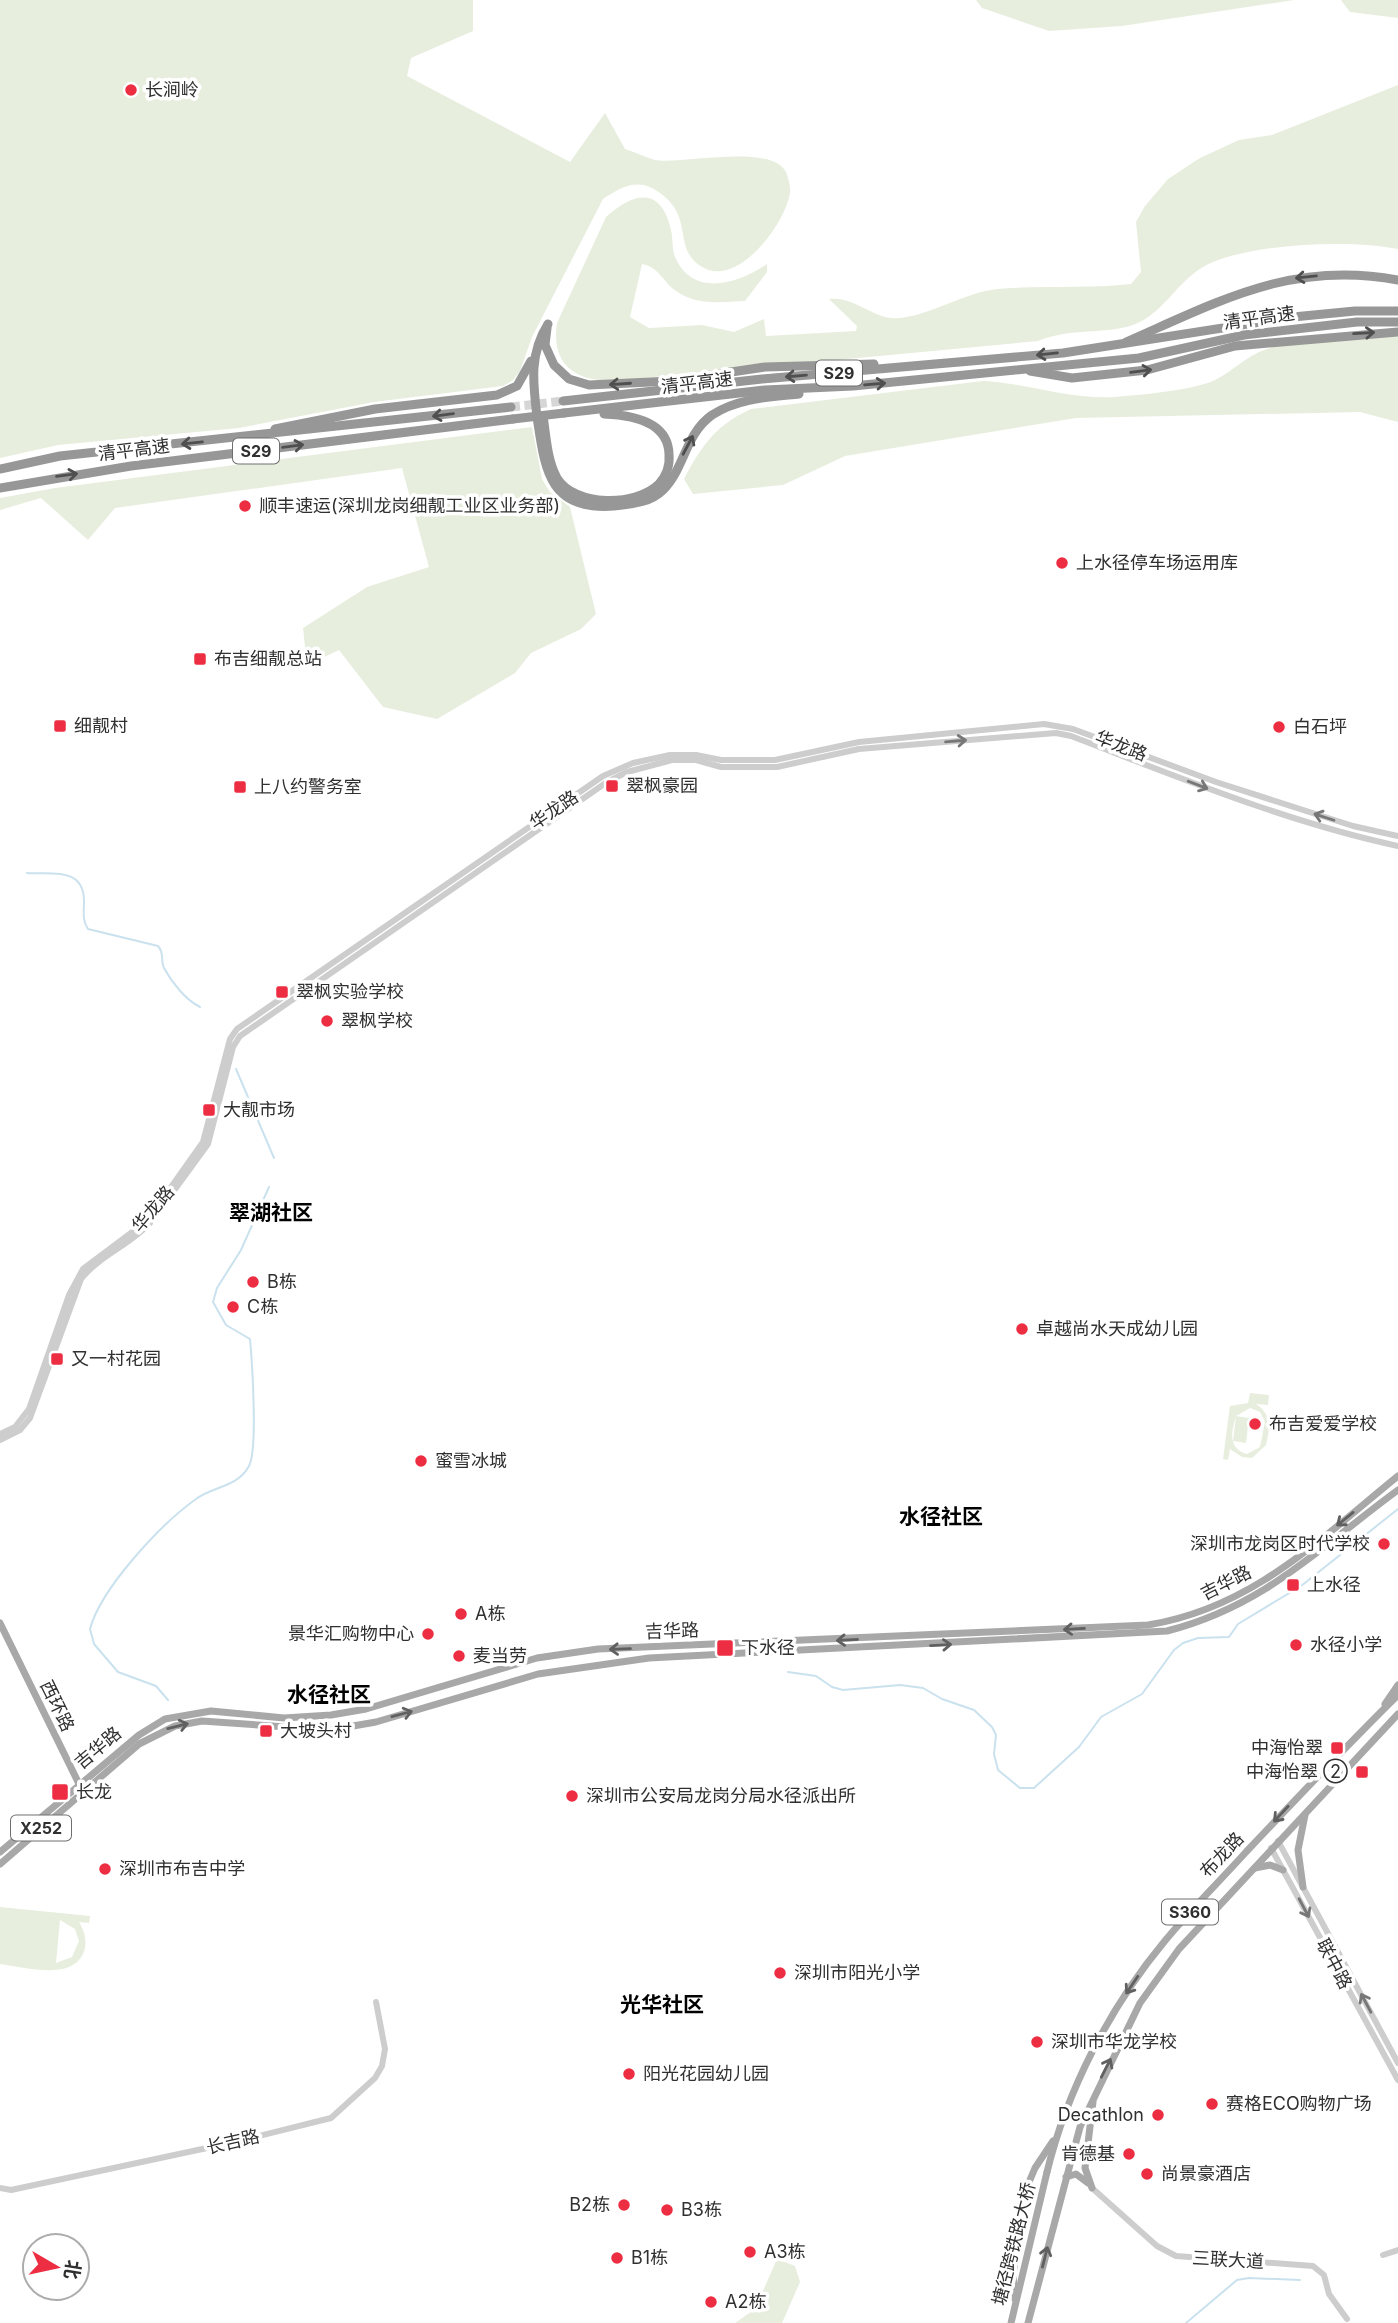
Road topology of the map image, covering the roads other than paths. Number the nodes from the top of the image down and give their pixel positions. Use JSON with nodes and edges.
{"nodes":[{"id":1,"x":1398,"y":280,"type":"edge"},
{"id":2,"x":1398,"y":311,"type":"edge"},
{"id":3,"x":1398,"y":322,"type":"edge"},
{"id":4,"x":548,"y":324,"type":"junction"},
{"id":5,"x":1398,"y":332,"type":"edge"},
{"id":6,"x":538,"y":339,"type":"junction"},
{"id":7,"x":1115,"y":347,"type":"junction"},
{"id":8,"x":956,"y":363,"type":"junction"},
{"id":9,"x":1025,"y":369,"type":"junction"},
{"id":10,"x":853,"y":386,"type":"junction"},
{"id":11,"x":563,"y":401,"type":"tunnel mouth"},
{"id":12,"x":511,"y":407,"type":"tunnel mouth"},
{"id":13,"x":564,"y":413,"type":"junction"},
{"id":14,"x":240,"y":438,"type":"junction"},
{"id":15,"x":0,"y":469,"type":"edge"},
{"id":16,"x":0,"y":488,"type":"edge"},
{"id":17,"x":1398,"y":828,"type":"edge"},
{"id":18,"x":1390,"y":835,"type":"junction"},
{"id":19,"x":1398,"y":836,"type":"edge"},
{"id":20,"x":1384,"y":843,"type":"junction"},
{"id":21,"x":1398,"y":846,"type":"edge"},
{"id":22,"x":1398,"y":852,"type":"edge"},
{"id":23,"x":0,"y":1434,"type":"edge"},
{"id":24,"x":0,"y":1440,"type":"edge"},
{"id":25,"x":1398,"y":1476,"type":"edge"},
{"id":26,"x":1398,"y":1490,"type":"edge"},
{"id":27,"x":0,"y":1623,"type":"edge"},
{"id":28,"x":0,"y":1635,"type":"edge"},
{"id":29,"x":1398,"y":1685,"type":"edge"},
{"id":30,"x":1398,"y":1695,"type":"edge"},
{"id":31,"x":1398,"y":1714,"type":"edge"},
{"id":32,"x":1376,"y":1717,"type":"junction"},
{"id":33,"x":1398,"y":1722,"type":"edge"},
{"id":34,"x":1377,"y":1735,"type":"junction"},
{"id":35,"x":79,"y":1788,"type":"junction"},
{"id":36,"x":1306,"y":1813,"type":"junction"},
{"id":37,"x":1278,"y":1841,"type":"junction"},
{"id":38,"x":1271,"y":1848,"type":"junction"},
{"id":39,"x":0,"y":1852,"type":"edge"},
{"id":40,"x":0,"y":1864,"type":"edge"},
{"id":41,"x":1251,"y":1870,"type":"junction"},
{"id":42,"x":1283,"y":1870,"type":"junction"},
{"id":43,"x":1303,"y":1887,"type":"junction"},
{"id":44,"x":376,"y":2002,"type":"dead end"},
{"id":45,"x":1398,"y":2063,"type":"edge"},
{"id":46,"x":1398,"y":2080,"type":"edge"},
{"id":47,"x":1096,"y":2088,"type":"junction"},
{"id":48,"x":1060,"y":2129,"type":"junction"},
{"id":49,"x":1047,"y":2172,"type":"joint"},
{"id":50,"x":1065,"y":2177,"type":"junction"},
{"id":51,"x":0,"y":2188,"type":"edge"},
{"id":52,"x":1092,"y":2188,"type":"junction"},
{"id":53,"x":1398,"y":2250,"type":"edge"},
{"id":54,"x":1383,"y":2255,"type":"dead end"},
{"id":55,"x":1347,"y":2319,"type":"dead end"},
{"id":56,"x":1012,"y":2323,"type":"edge"},
{"id":57,"x":1028,"y":2323,"type":"edge"}],
"edges":[{"from":1,"to":7,"type":"highway","one_way":true},
{"from":2,"to":7,"type":"highway","name":"清平高速","number":"S29"},
{"from":3,"to":9,"type":"highway","name":"清平高速","number":"S29"},
{"from":4,"to":6,"type":"highway"},
{"from":8,"to":4,"type":"highway","one_way":true},
{"from":4,"to":13,"type":"highway"},
{"from":9,"to":5,"type":"highway","one_way":true},
{"from":6,"to":10,"type":"highway","one_way":true},
{"from":6,"to":14,"type":"highway"},
{"from":7,"to":8,"type":"highway","name":"清平高速","number":"S29","one_way":true},
{"from":8,"to":11,"type":"highway","name":"清平高速","number":"S29","one_way":true},
{"from":10,"to":9,"type":"highway","name":"清平高速","number":"S29","one_way":true},
{"from":10,"to":13,"type":"highway","name":"清平高速","number":"S29"},
{"from":12,"to":14,"type":"highway","name":"清平高速","number":"S29","one_way":true},
{"from":16,"to":13,"type":"highway","name":"清平高速","number":"S29","one_way":true,"bridge":true},
{"from":14,"to":15,"type":"highway","name":"清平高速","number":"S29","one_way":true},
{"from":17,"to":18,"type":"street"},
{"from":18,"to":19,"type":"street","name":"华龙路"},
{"from":18,"to":23,"type":"street","name":"华龙路","one_way":true},
{"from":20,"to":21,"type":"street","name":"华龙路"},
{"from":20,"to":22,"type":"street"},
{"from":24,"to":20,"type":"street","name":"华龙路","one_way":true},
{"from":25,"to":35,"type":"main road","name":"吉华路","number":"X252","one_way":true},
{"from":35,"to":26,"type":"main road","name":"吉华路","number":"X252","one_way":true},
{"from":27,"to":35,"type":"main road","name":"西环路"},
{"from":28,"to":35,"type":"main road","name":"西环路"},
{"from":29,"to":32,"type":"main road"},
{"from":30,"to":32,"type":"main road","name":"布龙路","number":"S360"},
{"from":31,"to":34,"type":"main road","name":"布龙路","number":"S360"},
{"from":32,"to":48,"type":"main road","name":"布龙路","number":"S360","one_way":true},
{"from":33,"to":34,"type":"main road"},
{"from":34,"to":36,"type":"main road","name":"布龙路","number":"S360"},
{"from":35,"to":39,"type":"main road","name":"吉华路","number":"X252"},
{"from":35,"to":40,"type":"main road","name":"吉华路","number":"X252"},
{"from":36,"to":37,"type":"main road","name":"布龙路","number":"S360"},
{"from":36,"to":43,"type":"main road"},
{"from":37,"to":38,"type":"main road","name":"布龙路","number":"S360"},
{"from":37,"to":43,"type":"street","name":"联中路"},
{"from":38,"to":41,"type":"main road","name":"布龙路","number":"S360"},
{"from":38,"to":42,"type":"street","name":"联中路"},
{"from":41,"to":42,"type":"main road"},
{"from":47,"to":41,"type":"main road","name":"布龙路","number":"S360","one_way":true},
{"from":42,"to":46,"type":"street","name":"联中路","one_way":true},
{"from":45,"to":43,"type":"street","name":"联中路","one_way":true},
{"from":44,"to":51,"type":"street","name":"长吉路"},
{"from":47,"to":50,"type":"main road","name":"布龙路","number":"S360"},
{"from":47,"to":52,"type":"main road"},
{"from":48,"to":49,"type":"main road","name":"布龙路","number":"S360"},
{"from":48,"to":56,"type":"main road"},
{"from":49,"to":56,"type":"main road","name":"塘径跨铁路大桥","number":"S360","bridge":true},
{"from":50,"to":52,"type":"main road"},
{"from":57,"to":50,"type":"main road","name":"塘径跨铁路大桥","number":"S360","one_way":true},
{"from":52,"to":55,"type":"street","name":"三联大道"},
{"from":53,"to":54,"type":"street"}]}
